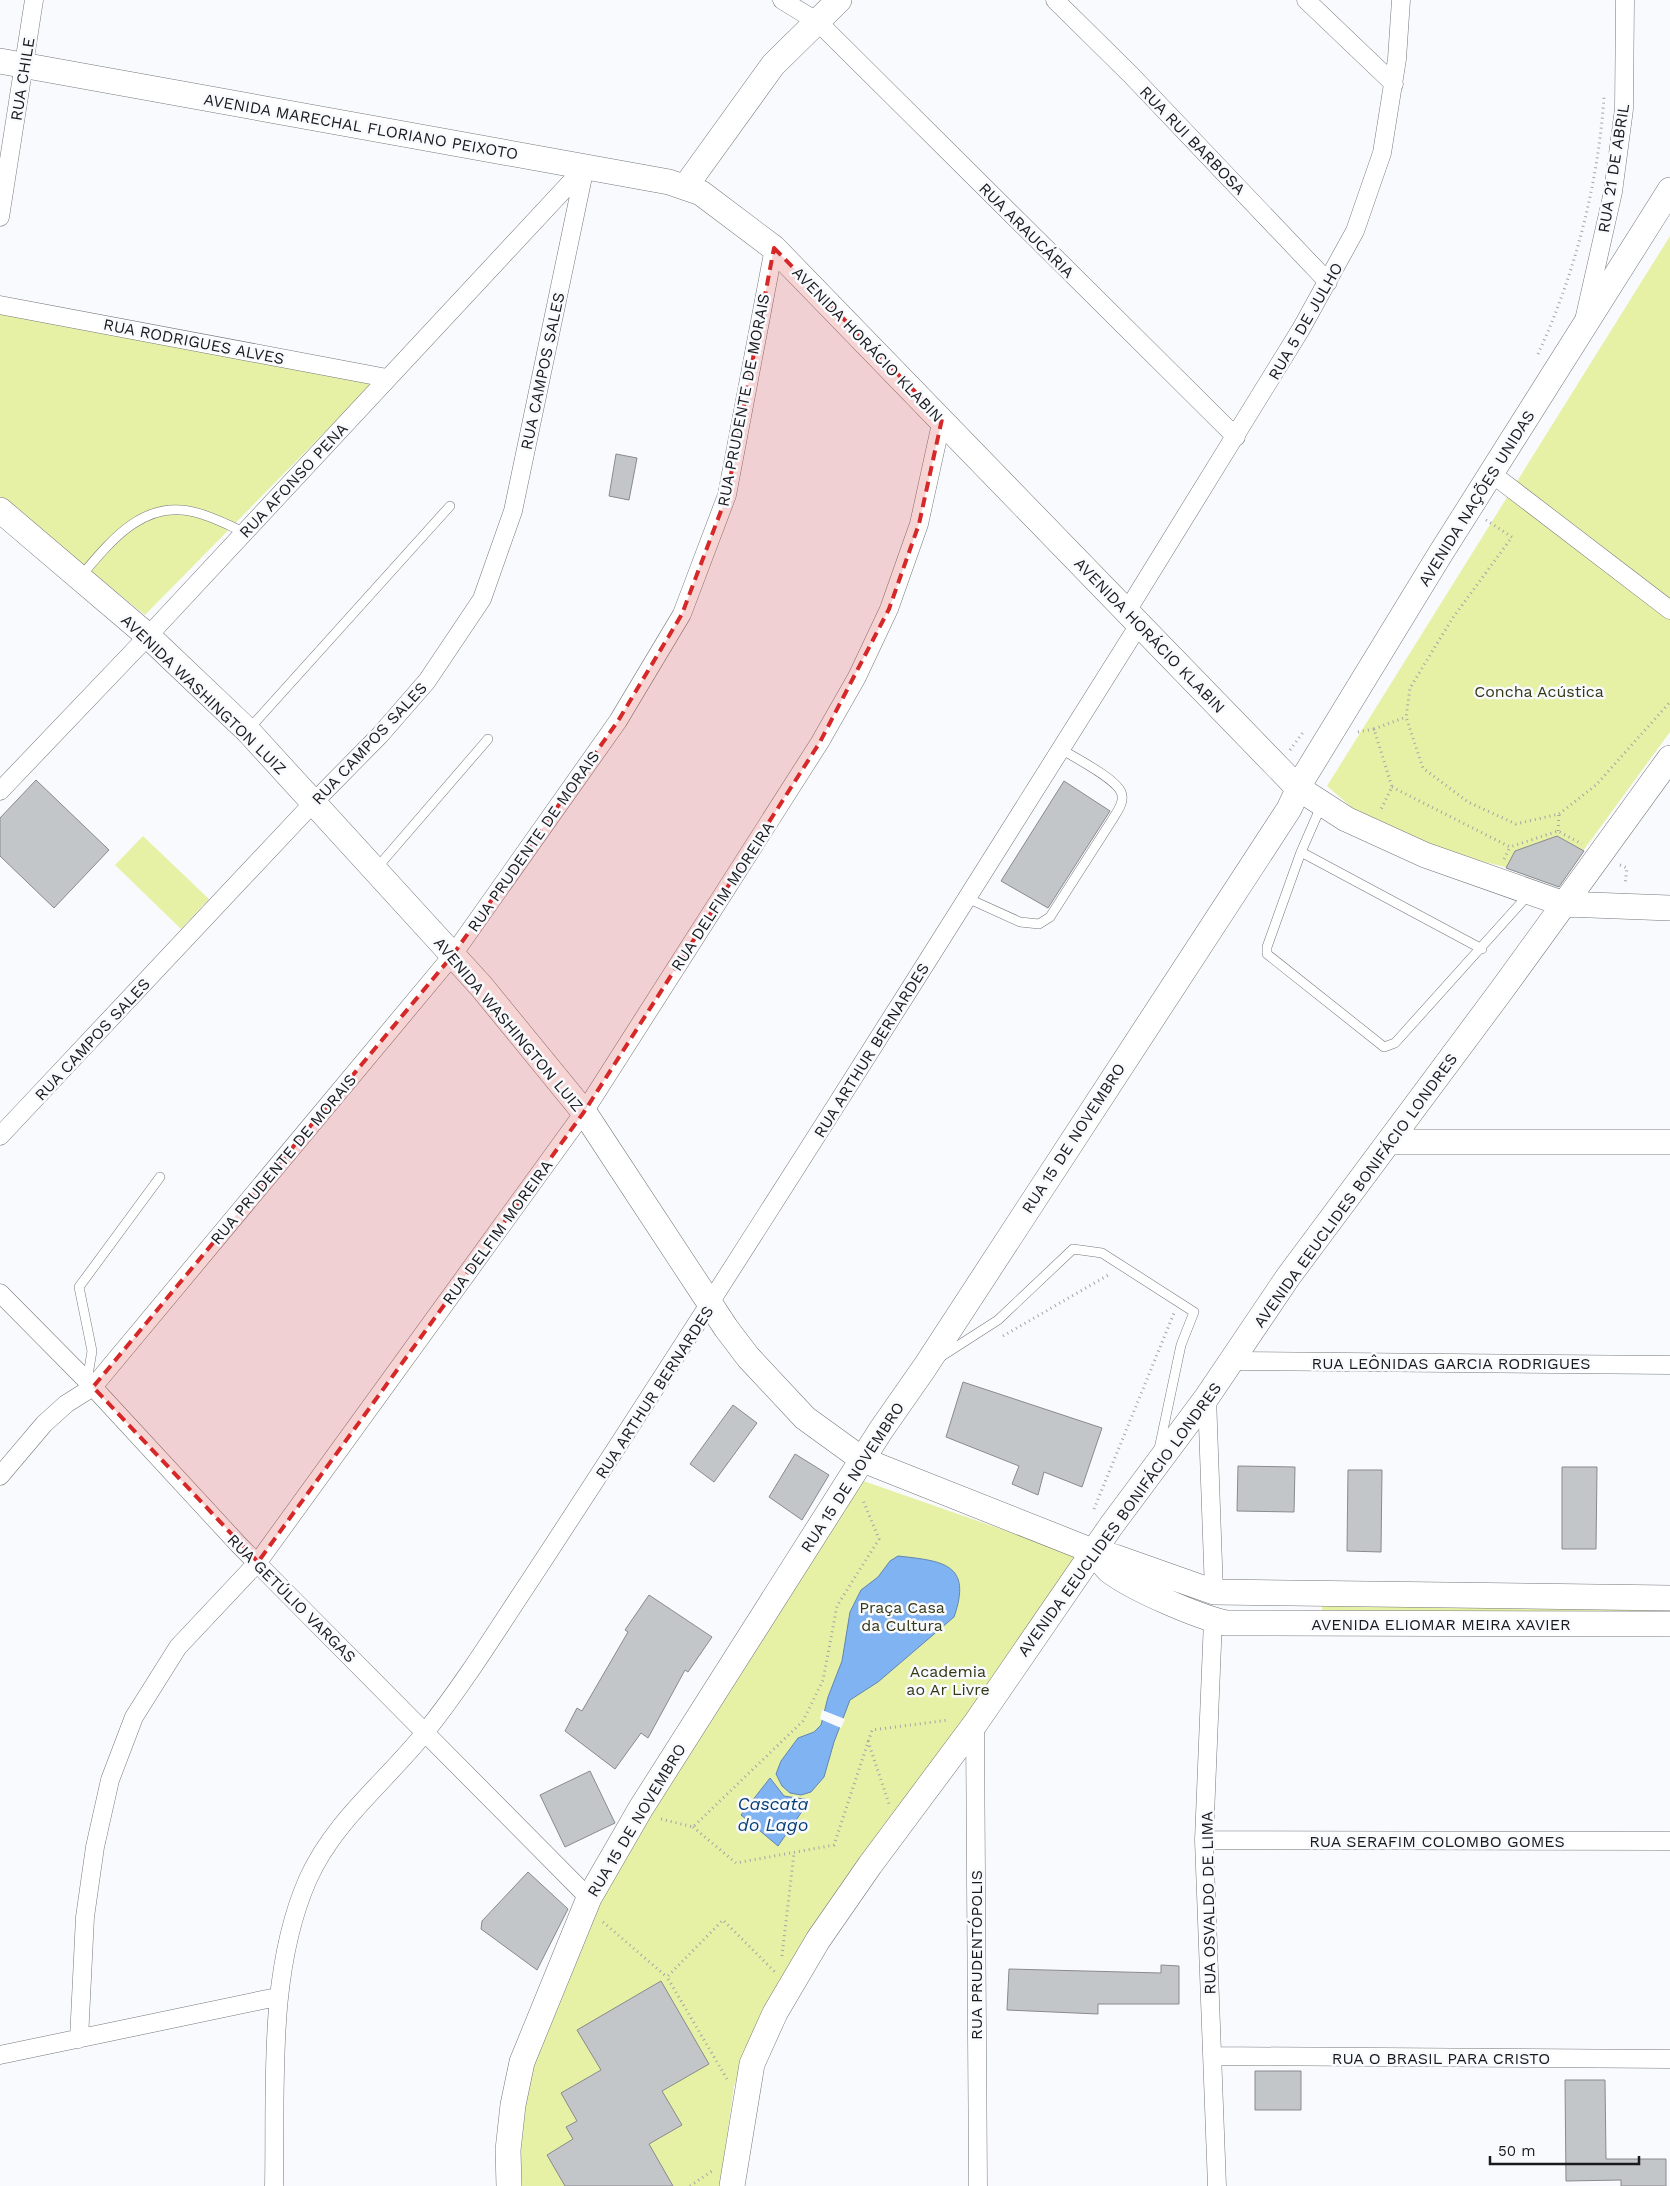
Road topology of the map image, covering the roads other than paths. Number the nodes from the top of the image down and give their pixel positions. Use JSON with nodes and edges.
{"nodes":[{"id":1,"x":34,"y":0,"type":"edge"},
{"id":2,"x":782,"y":0,"type":"edge"},
{"id":3,"x":839,"y":0,"type":"edge"},
{"id":4,"x":1055,"y":0,"type":"edge"},
{"id":5,"x":1306,"y":0,"type":"edge"},
{"id":6,"x":1401,"y":0,"type":"edge"},
{"id":7,"x":1625,"y":0,"type":"edge"},
{"id":8,"x":818,"y":22,"type":"junction"},
{"id":9,"x":0,"y":61,"type":"edge"},
{"id":10,"x":25,"y":65,"type":"junction"},
{"id":11,"x":1394,"y":84,"type":"junction"},
{"id":12,"x":585,"y":167,"type":"junction"},
{"id":13,"x":685,"y":187,"type":"junction"},
{"id":14,"x":1670,"y":190,"type":"edge"},
{"id":15,"x":718,"y":204,"type":"joint"},
{"id":16,"x":0,"y":218,"type":"edge"},
{"id":17,"x":774,"y":248,"type":"junction"},
{"id":18,"x":1328,"y":282,"type":"junction"},
{"id":19,"x":0,"y":305,"type":"edge"},
{"id":20,"x":1581,"y":333,"type":"junction"},
{"id":21,"x":387,"y":378,"type":"junction"},
{"id":22,"x":942,"y":419,"type":"junction"},
{"id":23,"x":1236,"y":438,"type":"junction"},
{"id":24,"x":1491,"y":472,"type":"junction"},
{"id":25,"x":450,"y":506,"type":"dead end"},
{"id":26,"x":0,"y":510,"type":"edge"},
{"id":27,"x":244,"y":532,"type":"junction"},
{"id":28,"x":80,"y":576,"type":"junction"},
{"id":29,"x":1670,"y":610,"type":"edge"},
{"id":30,"x":1134,"y":617,"type":"junction"},
{"id":31,"x":148,"y":636,"type":"junction"},
{"id":32,"x":248,"y":731,"type":"junction"},
{"id":33,"x":488,"y":739,"type":"dead end"},
{"id":34,"x":1061,"y":749,"type":"junction"},
{"id":35,"x":1670,"y":758,"type":"edge"},
{"id":36,"x":0,"y":791,"type":"edge"},
{"id":37,"x":1293,"y":798,"type":"junction"},
{"id":38,"x":314,"y":802,"type":"junction"},
{"id":39,"x":1322,"y":804,"type":"junction"},
{"id":40,"x":1301,"y":852,"type":"junction"},
{"id":41,"x":375,"y":870,"type":"junction"},
{"id":42,"x":1530,"y":892,"type":"junction"},
{"id":43,"x":1570,"y":894,"type":"junction"},
{"id":44,"x":967,"y":898,"type":"junction"},
{"id":45,"x":1670,"y":908,"type":"edge"},
{"id":46,"x":1482,"y":949,"type":"junction"},
{"id":47,"x":452,"y":956,"type":"junction"},
{"id":48,"x":584,"y":1112,"type":"junction"},
{"id":49,"x":0,"y":1136,"type":"edge"},
{"id":50,"x":1389,"y":1142,"type":"junction"},
{"id":51,"x":1670,"y":1142,"type":"edge"},
{"id":52,"x":160,"y":1177,"type":"dead end"},
{"id":53,"x":0,"y":1293,"type":"edge"},
{"id":54,"x":712,"y":1303,"type":"junction"},
{"id":55,"x":1232,"y":1361,"type":"junction"},
{"id":56,"x":1670,"y":1365,"type":"edge"},
{"id":57,"x":925,"y":1367,"type":"junction"},
{"id":58,"x":90,"y":1384,"type":"junction"},
{"id":59,"x":1208,"y":1397,"type":"junction"},
{"id":60,"x":862,"y":1460,"type":"junction"},
{"id":61,"x":1154,"y":1469,"type":"junction"},
{"id":62,"x":0,"y":1476,"type":"edge"},
{"id":63,"x":1095,"y":1552,"type":"junction"},
{"id":64,"x":258,"y":1562,"type":"junction"},
{"id":65,"x":1214,"y":1592,"type":"junction"},
{"id":66,"x":1670,"y":1598,"type":"edge"},
{"id":67,"x":1213,"y":1620,"type":"junction"},
{"id":68,"x":1670,"y":1624,"type":"edge"},
{"id":69,"x":964,"y":1722,"type":"junction"},
{"id":70,"x":425,"y":1733,"type":"junction"},
{"id":71,"x":1204,"y":1840,"type":"junction"},
{"id":72,"x":1670,"y":1841,"type":"edge"},
{"id":73,"x":589,"y":1898,"type":"junction"},
{"id":74,"x":277,"y":1997,"type":"junction"},
{"id":75,"x":79,"y":2039,"type":"junction"},
{"id":76,"x":0,"y":2055,"type":"edge"},
{"id":77,"x":1213,"y":2056,"type":"junction"},
{"id":78,"x":1670,"y":2059,"type":"edge"},
{"id":79,"x":724,"y":2177,"type":"edge"},
{"id":80,"x":274,"y":2186,"type":"edge"},
{"id":81,"x":509,"y":2186,"type":"edge"},
{"id":82,"x":978,"y":2186,"type":"edge"},
{"id":83,"x":1217,"y":2186,"type":"edge"}],
"edges":[{"from":1,"to":10,"type":"street","name":"RUA CHILE"},
{"from":2,"to":8,"type":"street","name":"RUA ARAUCÁRIA"},
{"from":3,"to":8,"type":"main road"},
{"from":4,"to":18,"type":"street","name":"RUA RUI BARBOSA"},
{"from":5,"to":11,"type":"street"},
{"from":6,"to":11,"type":"street","name":"RUA 5 DE JULHO"},
{"from":7,"to":20,"type":"street","name":"RUA 21 DE ABRIL"},
{"from":8,"to":13,"type":"main road"},
{"from":8,"to":23,"type":"street","name":"RUA ARAUCÁRIA"},
{"from":9,"to":10,"type":"main road","name":"AVENIDA MARECHAL FLORIANO PEIXOTO"},
{"from":10,"to":12,"type":"main road","name":"AVENIDA MARECHAL FLORIANO PEIXOTO"},
{"from":10,"to":16,"type":"street","name":"RUA CHILE"},
{"from":11,"to":18,"type":"street","name":"RUA 5 DE JULHO"},
{"from":12,"to":13,"type":"main road","name":"AVENIDA MARECHAL FLORIANO PEIXOTO"},
{"from":12,"to":21,"type":"street","name":"RUA AFONSO PENA"},
{"from":12,"to":38,"type":"street","name":"RUA CAMPOS SALES"},
{"from":13,"to":15,"type":"main road","name":"AVENIDA MARECHAL FLORIANO PEIXOTO"},
{"from":14,"to":20,"type":"main road","name":"AVENIDA NAÇÕES UNIDAS"},
{"from":15,"to":17,"type":"main road","name":"AVENIDA HORÁCIO KLABIN"},
{"from":17,"to":22,"type":"main road","name":"AVENIDA HORÁCIO KLABIN"},
{"from":17,"to":47,"type":"street","name":"RUA PRUDENTE DE MORAIS"},
{"from":18,"to":23,"type":"street","name":"RUA 5 DE JULHO"},
{"from":19,"to":21,"type":"street","name":"RUA RODRIGUES ALVES"},
{"from":20,"to":24,"type":"main road","name":"AVENIDA NAÇÕES UNIDAS"},
{"from":21,"to":27,"type":"street","name":"RUA AFONSO PENA"},
{"from":22,"to":30,"type":"main road","name":"AVENIDA HORÁCIO KLABIN"},
{"from":22,"to":48,"type":"street","name":"RUA DELFIM MOREIRA"},
{"from":23,"to":30,"type":"street","name":"RUA 5 DE JULHO"},
{"from":24,"to":29,"type":"street"},
{"from":24,"to":37,"type":"main road","name":"AVENIDA NAÇÕES UNIDAS"},
{"from":25,"to":32,"type":"lane"},
{"from":26,"to":28,"type":"main road","name":"AVENIDA WASHINGTON LUIZ"},
{"from":27,"to":28,"type":"lane"},
{"from":27,"to":31,"type":"street","name":"RUA AFONSO PENA"},
{"from":28,"to":31,"type":"main road","name":"AVENIDA WASHINGTON LUIZ"},
{"from":30,"to":34,"type":"street","name":"RUA ARTHUR BERNARDES"},
{"from":30,"to":37,"type":"main road","name":"AVENIDA HORÁCIO KLABIN"},
{"from":31,"to":32,"type":"main road","name":"AVENIDA WASHINGTON LUIZ"},
{"from":31,"to":36,"type":"street","name":"RUA AFONSO PENA"},
{"from":32,"to":38,"type":"main road","name":"AVENIDA WASHINGTON LUIZ"},
{"from":33,"to":41,"type":"lane"},
{"from":34,"to":44,"type":"street","name":"RUA ARTHUR BERNARDES"},
{"from":34,"to":44,"type":"lane"},
{"from":35,"to":43,"type":"main road"},
{"from":37,"to":39,"type":"main road","name":"AVENIDA HORÁCIO KLABIN"},
{"from":37,"to":57,"type":"main road","name":"RUA 15 DE NOVEMBRO"},
{"from":38,"to":41,"type":"main road","name":"AVENIDA WASHINGTON LUIZ"},
{"from":38,"to":49,"type":"street","name":"RUA CAMPOS SALES"},
{"from":39,"to":40,"type":"lane"},
{"from":39,"to":42,"type":"main road","name":"AVENIDA HORÁCIO KLABIN"},
{"from":40,"to":46,"type":"lane"},
{"from":40,"to":46,"type":"lane"},
{"from":41,"to":47,"type":"main road","name":"AVENIDA WASHINGTON LUIZ"},
{"from":42,"to":43,"type":"main road","name":"AVENIDA HORÁCIO KLABIN"},
{"from":42,"to":46,"type":"lane"},
{"from":43,"to":45,"type":"main road","name":"AVENIDA HORÁCIO KLABIN"},
{"from":43,"to":50,"type":"main road","name":"AVENIDA EEUCLIDES BONIFÁCIO LONDRES"},
{"from":44,"to":54,"type":"street","name":"RUA ARTHUR BERNARDES"},
{"from":47,"to":48,"type":"main road","name":"AVENIDA WASHINGTON LUIZ"},
{"from":47,"to":58,"type":"street","name":"RUA PRUDENTE DE MORAIS"},
{"from":48,"to":54,"type":"main road","name":"AVENIDA WASHINGTON LUIZ"},
{"from":48,"to":64,"type":"street","name":"RUA DELFIM MOREIRA"},
{"from":50,"to":51,"type":"main road"},
{"from":50,"to":55,"type":"main road","name":"AVENIDA EEUCLIDES BONIFÁCIO LONDRES"},
{"from":52,"to":58,"type":"lane"},
{"from":53,"to":58,"type":"street","name":"RUA GETÚLIO VARGAS"},
{"from":54,"to":60,"type":"main road","name":"AVENIDA WASHINGTON LUIZ"},
{"from":54,"to":70,"type":"street","name":"RUA ARTHUR BERNARDES"},
{"from":55,"to":56,"type":"street","name":"RUA LEÔNIDAS GARCIA RODRIGUES"},
{"from":55,"to":59,"type":"main road","name":"AVENIDA EEUCLIDES BONIFÁCIO LONDRES"},
{"from":57,"to":60,"type":"main road","name":"RUA 15 DE NOVEMBRO"},
{"from":57,"to":61,"type":"lane"},
{"from":58,"to":62,"type":"street","name":"RUA PRUDENTE DE MORAIS"},
{"from":58,"to":64,"type":"street","name":"RUA GETÚLIO VARGAS"},
{"from":59,"to":61,"type":"main road","name":"AVENIDA EEUCLIDES BONIFÁCIO LONDRES"},
{"from":59,"to":65,"type":"street"},
{"from":60,"to":63,"type":"main road","name":"AVENIDA WASHINGTON LUIZ"},
{"from":60,"to":73,"type":"main road","name":"RUA 15 DE NOVEMBRO"},
{"from":61,"to":63,"type":"main road","name":"AVENIDA EEUCLIDES BONIFÁCIO LONDRES"},
{"from":63,"to":65,"type":"main road","name":"AVENIDA WASHINGTON LUIZ"},
{"from":63,"to":67,"type":"main road"},
{"from":63,"to":69,"type":"main road","name":"AVENIDA EEUCLIDES BONIFÁCIO LONDRES"},
{"from":64,"to":70,"type":"street","name":"RUA GETÚLIO VARGAS"},
{"from":64,"to":75,"type":"street","name":"RUA DELFIM MOREIRA"},
{"from":65,"to":66,"type":"main road","name":"AVENIDA ELIOMAR MEIRA XAVIER"},
{"from":67,"to":68,"type":"main road","name":"AVENIDA ELIOMAR MEIRA XAVIER"},
{"from":67,"to":71,"type":"street","name":"RUA OSVALDO DE LIMA"},
{"from":69,"to":79,"type":"main road","name":"AVENIDA EEUCLIDES BONIFÁCIO LONDRES"},
{"from":69,"to":82,"type":"street","name":"RUA PRUDENTÓPOLIS"},
{"from":70,"to":73,"type":"street","name":"RUA GETÚLIO VARGAS"},
{"from":70,"to":74,"type":"street","name":"RUA ARTHUR BERNARDES"},
{"from":71,"to":72,"type":"street","name":"RUA SERAFIM COLOMBO GOMES"},
{"from":71,"to":77,"type":"street","name":"RUA OSVALDO DE LIMA"},
{"from":73,"to":81,"type":"main road","name":"RUA 15 DE NOVEMBRO"},
{"from":74,"to":75,"type":"street"},
{"from":74,"to":80,"type":"street","name":"RUA ARTHUR BERNARDES"},
{"from":75,"to":76,"type":"street"},
{"from":77,"to":78,"type":"street","name":"RUA O BRASIL PARA CRISTO"},
{"from":77,"to":83,"type":"street","name":"RUA OSVALDO DE LIMA"}]}
